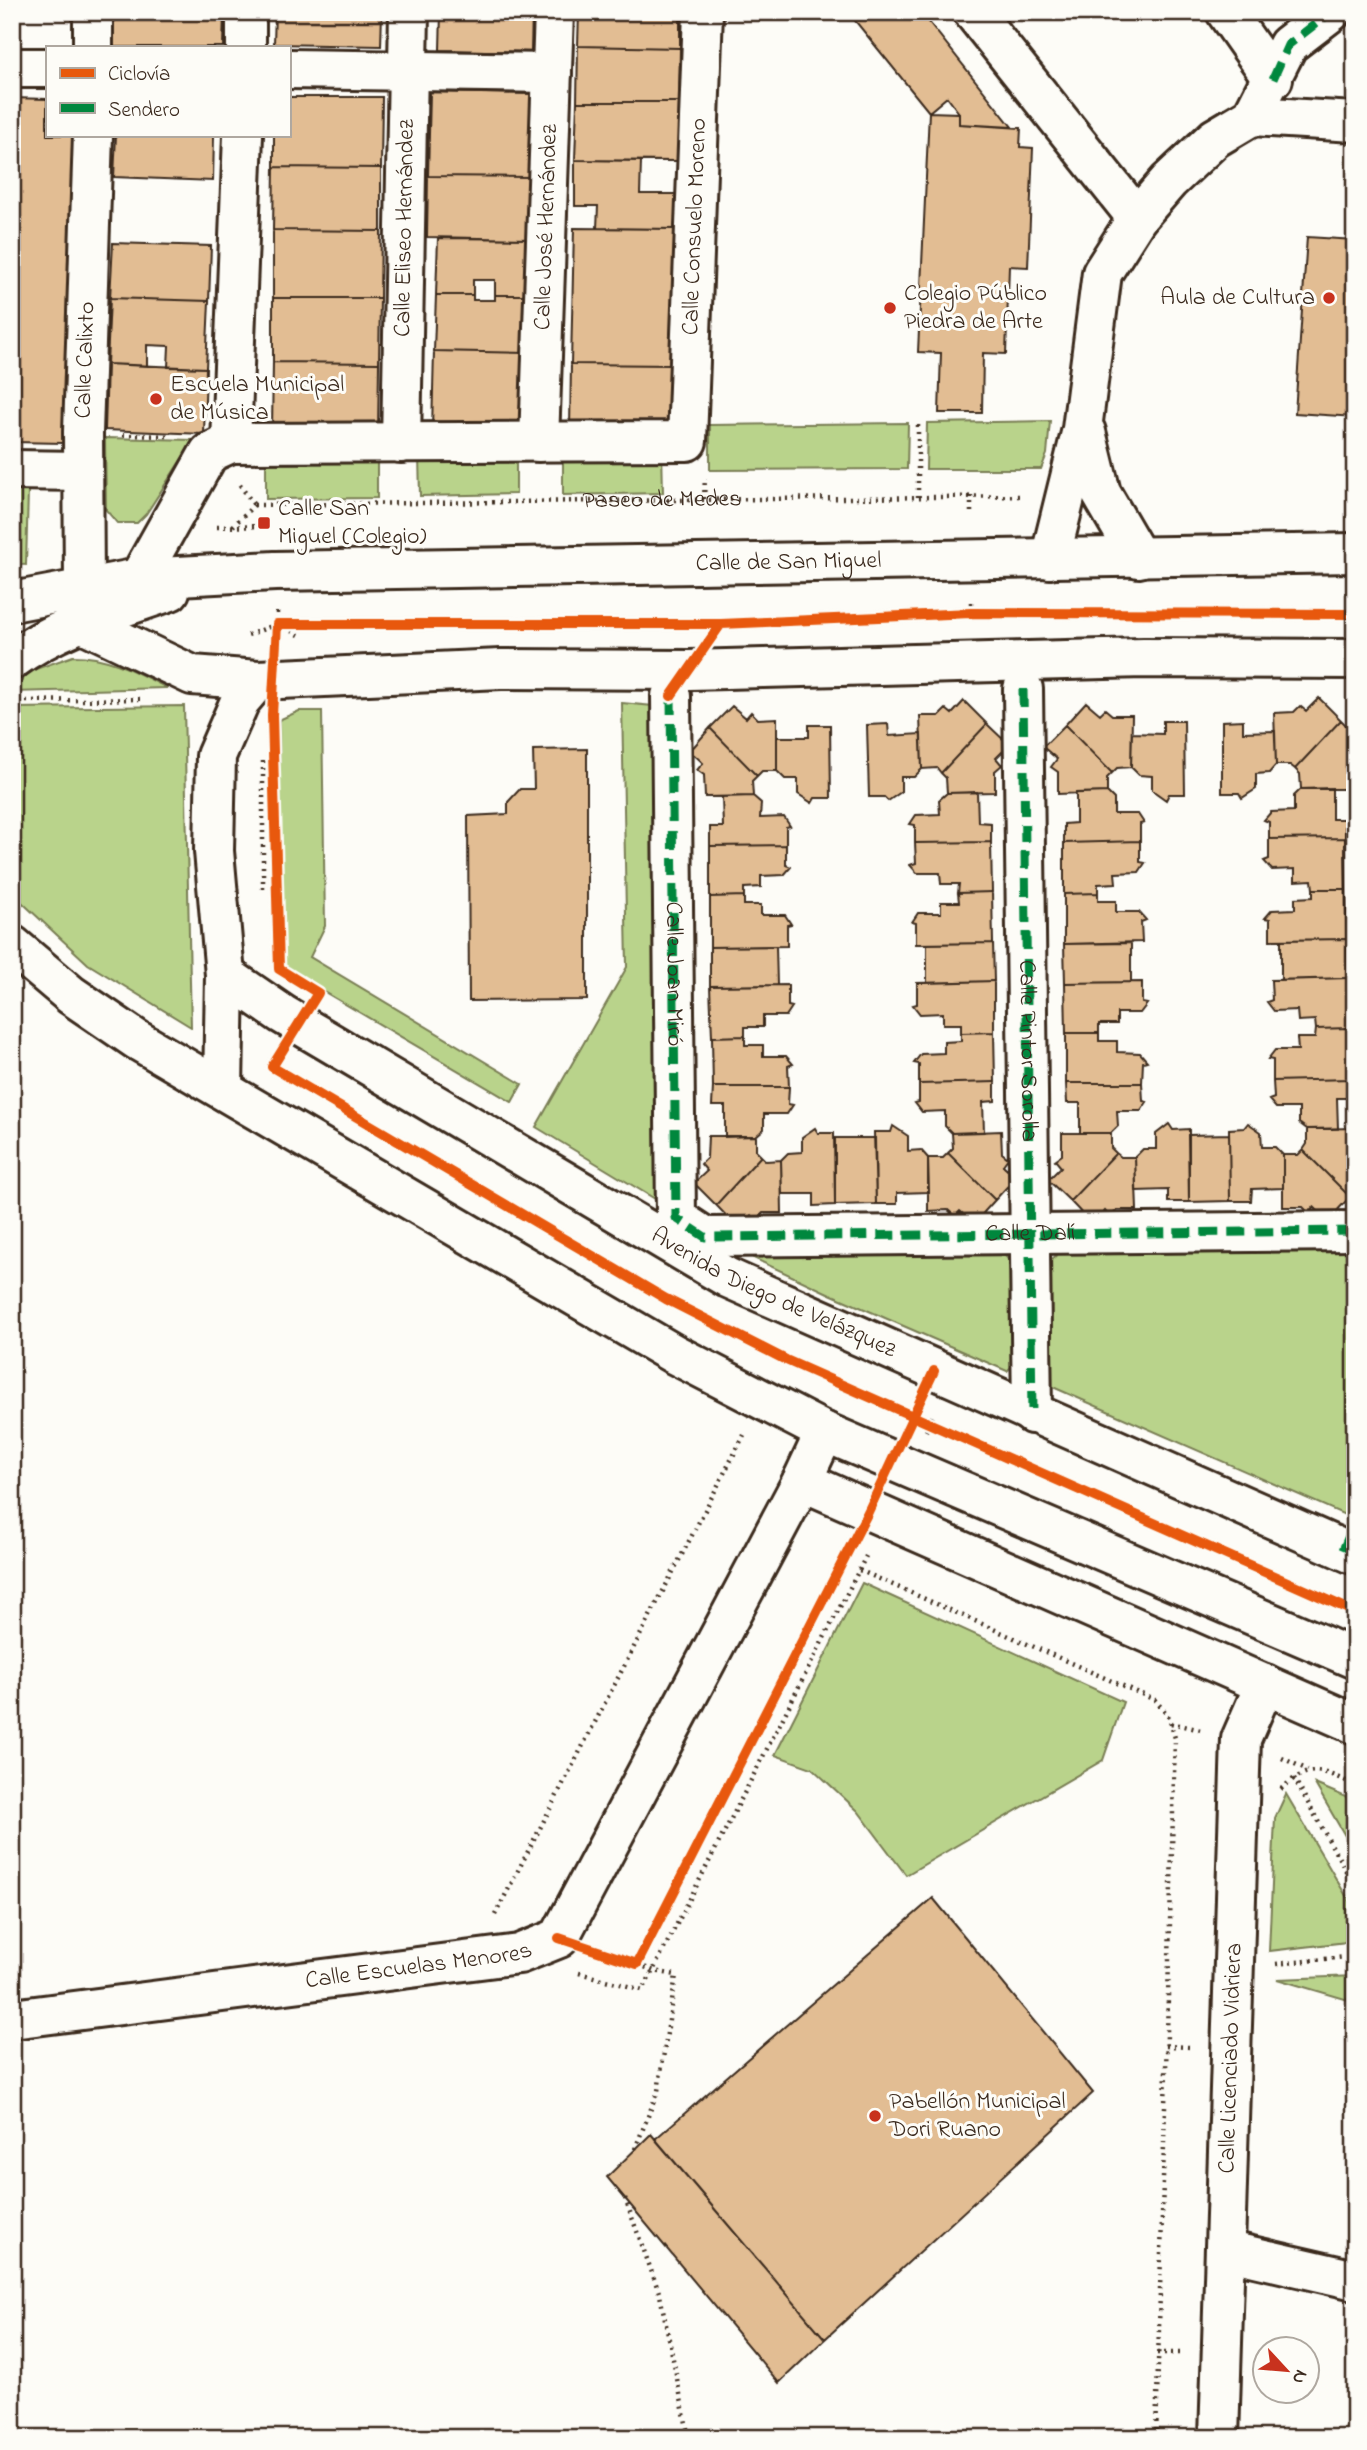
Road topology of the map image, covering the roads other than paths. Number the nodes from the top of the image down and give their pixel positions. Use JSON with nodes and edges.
{"nodes":[{"id":1,"x":93,"y":12,"type":"edge"},
{"id":2,"x":246,"y":12,"type":"edge"},
{"id":3,"x":410,"y":12,"type":"edge"},
{"id":4,"x":554,"y":12,"type":"edge"},
{"id":5,"x":704,"y":12,"type":"edge"},
{"id":6,"x":973,"y":12,"type":"edge"},
{"id":7,"x":1226,"y":12,"type":"edge"},
{"id":8,"x":1331,"y":12,"type":"edge"},
{"id":9,"x":93,"y":46,"type":"edge"},
{"id":10,"x":246,"y":46,"type":"edge"},
{"id":11,"x":1280,"y":62,"type":"junction"},
{"id":12,"x":12,"y":68,"type":"edge"},
{"id":13,"x":46,"y":68,"type":"edge"},
{"id":14,"x":290,"y":69,"type":"edge"},
{"id":15,"x":408,"y":69,"type":"junction"},
{"id":16,"x":552,"y":73,"type":"junction"},
{"id":17,"x":1252,"y":116,"type":"junction"},
{"id":18,"x":1355,"y":122,"type":"edge"},
{"id":19,"x":93,"y":136,"type":"edge"},
{"id":20,"x":243,"y":136,"type":"edge"},
{"id":21,"x":1137,"y":218,"type":"junction"},
{"id":22,"x":1084,"y":422,"type":"junction"},
{"id":23,"x":539,"y":442,"type":"junction"},
{"id":24,"x":231,"y":443,"type":"junction"},
{"id":25,"x":401,"y":443,"type":"junction"},
{"id":26,"x":12,"y":470,"type":"edge"},
{"id":27,"x":83,"y":471,"type":"junction"},
{"id":28,"x":1355,"y":553,"type":"edge"},
{"id":29,"x":1139,"y":558,"type":"junction"},
{"id":30,"x":1050,"y":559,"type":"junction"},
{"id":31,"x":221,"y":574,"type":"junction"},
{"id":32,"x":139,"y":578,"type":"junction"},
{"id":33,"x":12,"y":602,"type":"edge"},
{"id":34,"x":83,"y":605,"type":"junction"},
{"id":35,"x":1355,"y":659,"type":"edge"},
{"id":36,"x":12,"y":660,"type":"edge"},
{"id":37,"x":267,"y":679,"type":"junction"},
{"id":38,"x":1023,"y":689,"type":"dead end"},
{"id":39,"x":671,"y":696,"type":"dead end"},
{"id":40,"x":12,"y":945,"type":"edge"},
{"id":41,"x":225,"y":975,"type":"junction"},
{"id":42,"x":223,"y":1089,"type":"junction"},
{"id":43,"x":1355,"y":1231,"type":"edge"},
{"id":44,"x":1029,"y":1232,"type":"junction"},
{"id":45,"x":705,"y":1237,"type":"joint"},
{"id":46,"x":1032,"y":1414,"type":"junction"},
{"id":47,"x":825,"y":1432,"type":"junction"},
{"id":48,"x":802,"y":1481,"type":"junction"},
{"id":49,"x":1351,"y":1542,"type":"edge"},
{"id":50,"x":1355,"y":1660,"type":"edge"},
{"id":51,"x":1265,"y":1684,"type":"junction"},
{"id":52,"x":1355,"y":1724,"type":"edge"},
{"id":53,"x":12,"y":2019,"type":"edge"},
{"id":54,"x":1225,"y":2250,"type":"junction"},
{"id":55,"x":1355,"y":2280,"type":"edge"},
{"id":56,"x":1219,"y":2438,"type":"edge"}],
"edges":[{"from":1,"to":9,"type":"street"},
{"from":2,"to":10,"type":"street"},
{"from":3,"to":15,"type":"street","name":"Calle Eliseo Hernández"},
{"from":4,"to":16,"type":"street","name":"Calle José Hernández"},
{"from":5,"to":23,"type":"street","name":"Calle Consuelo Moreno"},
{"from":6,"to":21,"type":"street"},
{"from":7,"to":11,"type":"street"},
{"from":8,"to":11,"type":"street"},
{"from":11,"to":17,"type":"street"},
{"from":12,"to":13,"type":"street"},
{"from":14,"to":15,"type":"street"},
{"from":15,"to":16,"type":"street"},
{"from":15,"to":25,"type":"street","name":"Calle Eliseo Hernández"},
{"from":16,"to":23,"type":"street","name":"Calle José Hernández"},
{"from":17,"to":18,"type":"street"},
{"from":17,"to":21,"type":"street"},
{"from":19,"to":27,"type":"street","name":"Calle Calixto"},
{"from":20,"to":24,"type":"street"},
{"from":21,"to":22,"type":"street"},
{"from":22,"to":29,"type":"street"},
{"from":22,"to":30,"type":"street"},
{"from":23,"to":25,"type":"street"},
{"from":24,"to":25,"type":"street"},
{"from":24,"to":32,"type":"street"},
{"from":26,"to":27,"type":"street"},
{"from":27,"to":34,"type":"street","name":"Calle Calixto"},
{"from":28,"to":29,"type":"street","name":"Calle de San Miguel"},
{"from":29,"to":30,"type":"street","name":"Calle de San Miguel"},
{"from":30,"to":31,"type":"street","name":"Calle de San Miguel"},
{"from":31,"to":32,"type":"street","name":"Calle de San Miguel"},
{"from":31,"to":34,"type":"street","name":"Calle de San Miguel"},
{"from":32,"to":34,"type":"street","name":"Calle de San Miguel"},
{"from":33,"to":34,"type":"street","name":"Calle de San Miguel"},
{"from":34,"to":36,"type":"street","name":"Calle de San Miguel"},
{"from":34,"to":37,"type":"street"},
{"from":35,"to":37,"type":"street"},
{"from":37,"to":41,"type":"street"},
{"from":38,"to":44,"type":"street","name":"Calle Pintor Sorolla"},
{"from":39,"to":45,"type":"street","name":"Calle Joan Miró"},
{"from":40,"to":42,"type":"street"},
{"from":41,"to":42,"type":"street"},
{"from":41,"to":46,"type":"street","name":"Avenida Diego de Velázquez"},
{"from":42,"to":47,"type":"street"},
{"from":43,"to":44,"type":"street","name":"Calle Dalí"},
{"from":44,"to":45,"type":"street","name":"Calle Dalí"},
{"from":44,"to":46,"type":"street","name":"Calle Pintor Sorolla"},
{"from":46,"to":49,"type":"street","name":"Avenida Diego de Velázquez"},
{"from":47,"to":48,"type":"street"},
{"from":47,"to":50,"type":"street"},
{"from":48,"to":51,"type":"street"},
{"from":48,"to":53,"type":"street","name":"Calle Escuelas Menores"},
{"from":51,"to":52,"type":"street"},
{"from":51,"to":54,"type":"street","name":"Calle Licenciado Vidriera"},
{"from":54,"to":55,"type":"street"},
{"from":54,"to":56,"type":"street","name":"Calle Licenciado Vidriera"}]}
